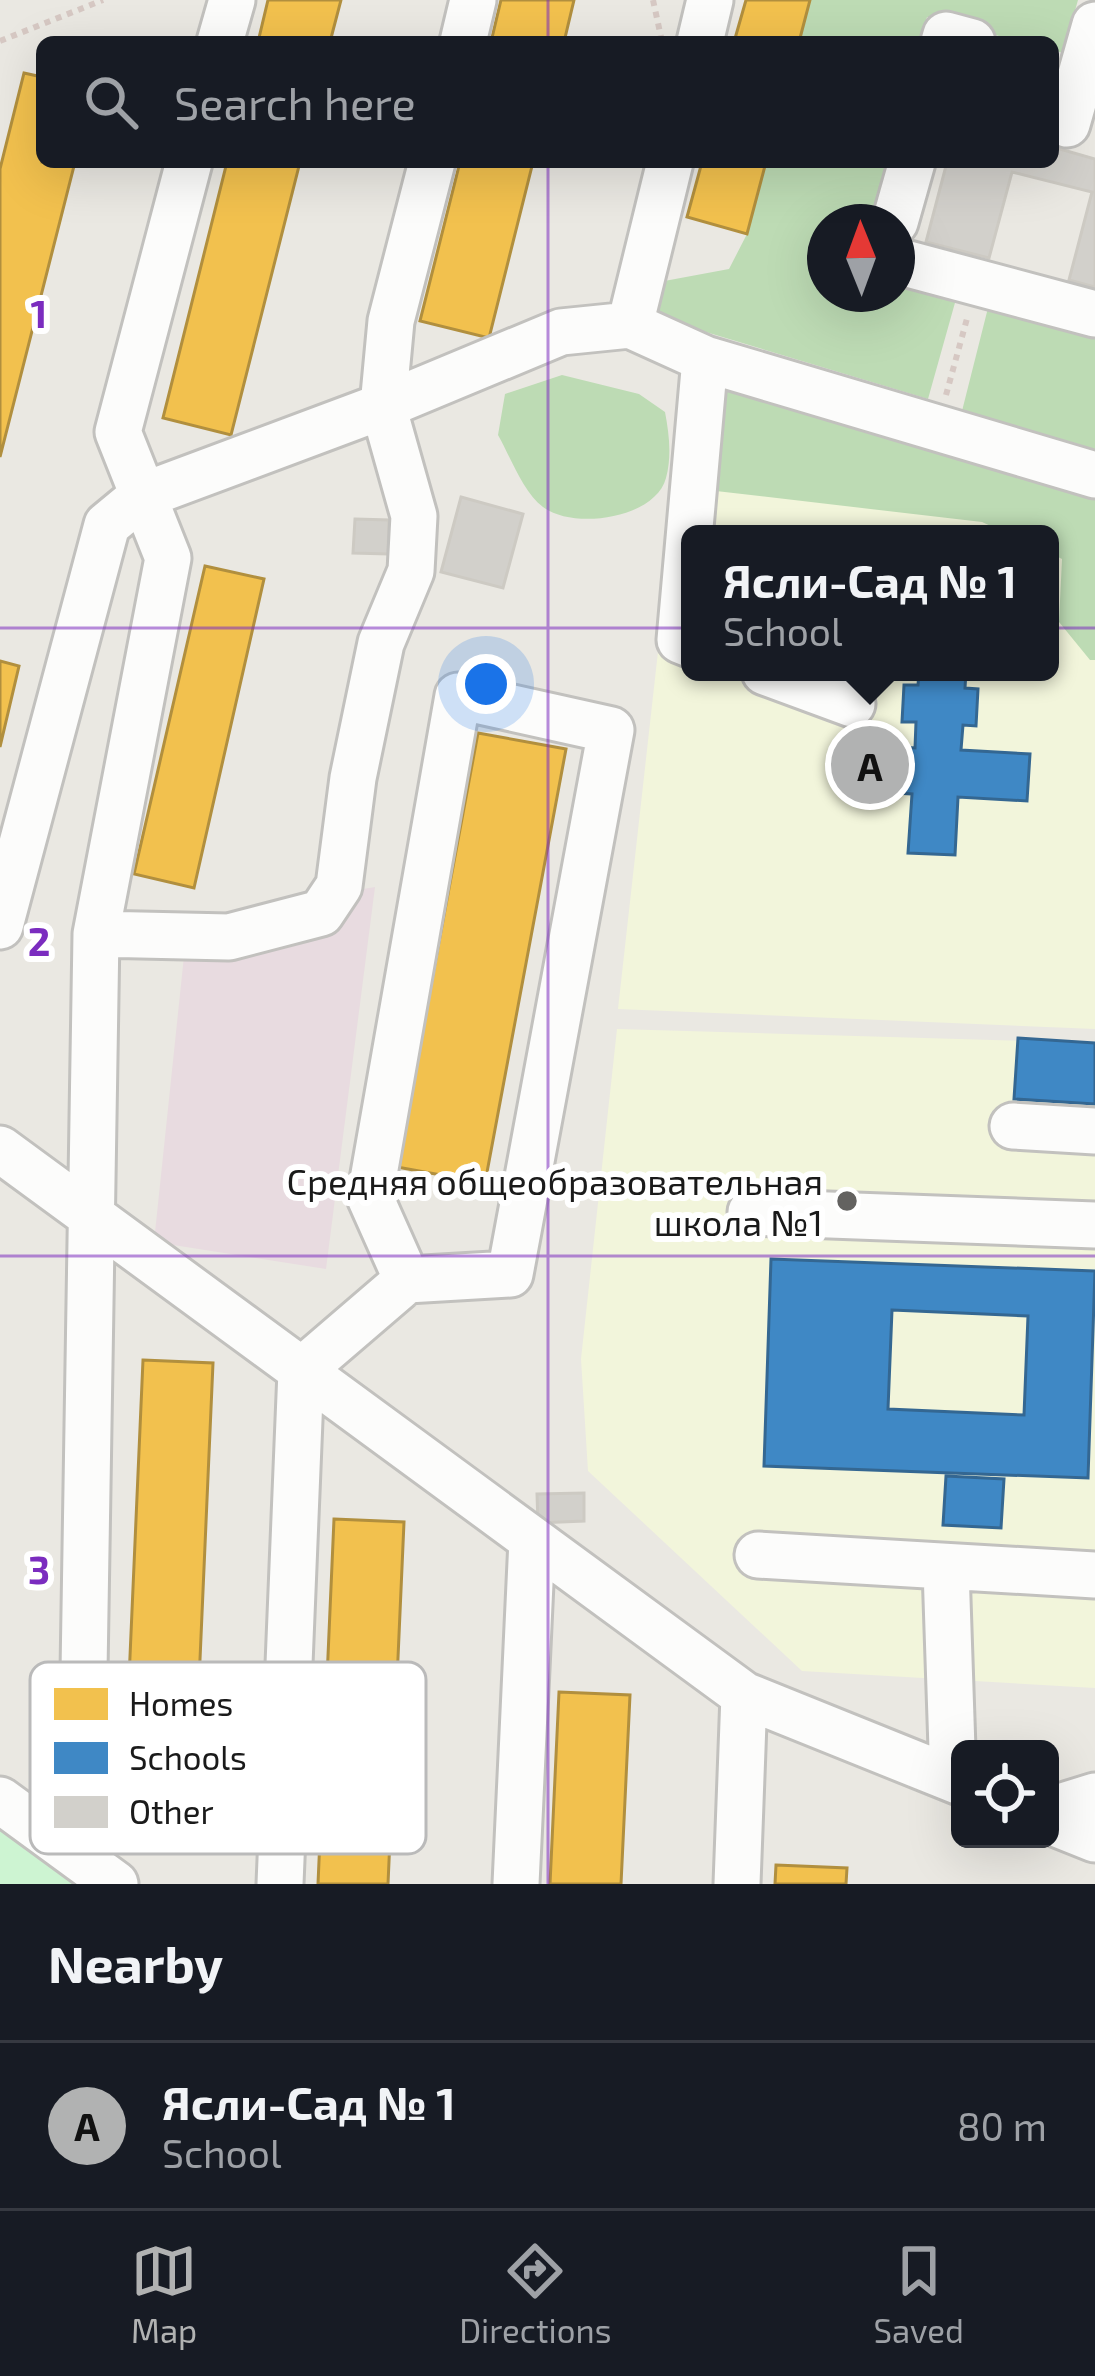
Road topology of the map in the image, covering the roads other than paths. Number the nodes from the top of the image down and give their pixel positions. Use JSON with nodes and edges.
{"nodes":[{"id":1,"x":232,"y":0,"type":"edge"},
{"id":2,"x":473,"y":0,"type":"edge"},
{"id":3,"x":710,"y":0,"type":"edge"},
{"id":4,"x":1095,"y":25,"type":"edge"},
{"id":5,"x":222,"y":36,"type":"edge"},
{"id":6,"x":464,"y":36,"type":"edge"},
{"id":7,"x":701,"y":36,"type":"edge"},
{"id":8,"x":1076,"y":70,"type":"edge"},
{"id":9,"x":1067,"y":124,"type":"dead end"},
{"id":10,"x":187,"y":168,"type":"edge"},
{"id":11,"x":430,"y":168,"type":"edge"},
{"id":12,"x":669,"y":168,"type":"edge"},
{"id":13,"x":910,"y":168,"type":"edge"},
{"id":14,"x":901,"y":204,"type":"edge"},
{"id":15,"x":915,"y":266,"type":"edge"},
{"id":16,"x":1095,"y":314,"type":"edge"},
{"id":17,"x":630,"y":325,"type":"junction"},
{"id":18,"x":705,"y":359,"type":"junction"},
{"id":19,"x":383,"y":406,"type":"junction"},
{"id":20,"x":1095,"y":475,"type":"edge"},
{"id":21,"x":142,"y":496,"type":"junction"},
{"id":22,"x":690,"y":525,"type":"edge"},
{"id":23,"x":789,"y":681,"type":"edge"},
{"id":24,"x":852,"y":704,"type":"dead end"},
{"id":25,"x":0,"y":926,"type":"edge"},
{"id":26,"x":96,"y":934,"type":"junction"},
{"id":27,"x":1013,"y":1126,"type":"dead end"},
{"id":28,"x":1095,"y":1131,"type":"edge"},
{"id":29,"x":0,"y":1149,"type":"edge"},
{"id":30,"x":751,"y":1212,"type":"dead end"},
{"id":31,"x":93,"y":1216,"type":"junction"},
{"id":32,"x":1095,"y":1225,"type":"edge"},
{"id":33,"x":407,"y":1280,"type":"junction"},
{"id":34,"x":301,"y":1371,"type":"junction"},
{"id":35,"x":532,"y":1540,"type":"junction"},
{"id":36,"x":758,"y":1556,"type":"dead end"},
{"id":37,"x":946,"y":1569,"type":"junction"},
{"id":38,"x":1095,"y":1576,"type":"edge"},
{"id":39,"x":84,"y":1662,"type":"edge"},
{"id":40,"x":289,"y":1662,"type":"edge"},
{"id":41,"x":744,"y":1695,"type":"junction"},
{"id":42,"x":954,"y":1740,"type":"edge"},
{"id":43,"x":951,"y":1779,"type":"edge"},
{"id":44,"x":1095,"y":1796,"type":"edge"},
{"id":45,"x":0,"y":1800,"type":"edge"},
{"id":46,"x":1059,"y":1807,"type":"edge"},
{"id":47,"x":30,"y":1821,"type":"edge"},
{"id":48,"x":1059,"y":1825,"type":"edge"},
{"id":49,"x":1095,"y":1839,"type":"edge"},
{"id":50,"x":77,"y":1854,"type":"edge"},
{"id":51,"x":281,"y":1854,"type":"edge"},
{"id":52,"x":80,"y":1856,"type":"joint"},
{"id":53,"x":116,"y":1884,"type":"edge"},
{"id":54,"x":280,"y":1884,"type":"edge"},
{"id":55,"x":516,"y":1884,"type":"edge"},
{"id":56,"x":737,"y":1884,"type":"edge"}],
"edges":[{"from":1,"to":5,"type":"street"},
{"from":2,"to":6,"type":"street"},
{"from":3,"to":7,"type":"street"},
{"from":4,"to":8,"type":"street"},
{"from":8,"to":9,"type":"street"},
{"from":10,"to":21,"type":"street"},
{"from":11,"to":19,"type":"street"},
{"from":12,"to":17,"type":"street"},
{"from":13,"to":14,"type":"street"},
{"from":15,"to":16,"type":"street"},
{"from":17,"to":18,"type":"street"},
{"from":17,"to":19,"type":"street"},
{"from":18,"to":20,"type":"street"},
{"from":18,"to":22,"type":"street"},
{"from":19,"to":21,"type":"street"},
{"from":19,"to":26,"type":"street"},
{"from":21,"to":25,"type":"street"},
{"from":21,"to":26,"type":"street"},
{"from":23,"to":24,"type":"street"},
{"from":26,"to":31,"type":"street"},
{"from":27,"to":28,"type":"street"},
{"from":29,"to":31,"type":"street"},
{"from":30,"to":32,"type":"street"},
{"from":31,"to":34,"type":"street"},
{"from":31,"to":39,"type":"street"},
{"from":33,"to":33,"type":"street"},
{"from":33,"to":34,"type":"street"},
{"from":34,"to":35,"type":"street"},
{"from":34,"to":40,"type":"street"},
{"from":35,"to":41,"type":"street"},
{"from":35,"to":55,"type":"street"},
{"from":36,"to":37,"type":"street"},
{"from":37,"to":38,"type":"street"},
{"from":37,"to":42,"type":"street"},
{"from":41,"to":43,"type":"street"},
{"from":41,"to":56,"type":"street"},
{"from":44,"to":46,"type":"street"},
{"from":45,"to":47,"type":"street"},
{"from":48,"to":49,"type":"street"},
{"from":50,"to":52,"type":"street"},
{"from":51,"to":54,"type":"street"},
{"from":52,"to":53,"type":"street"}]}
